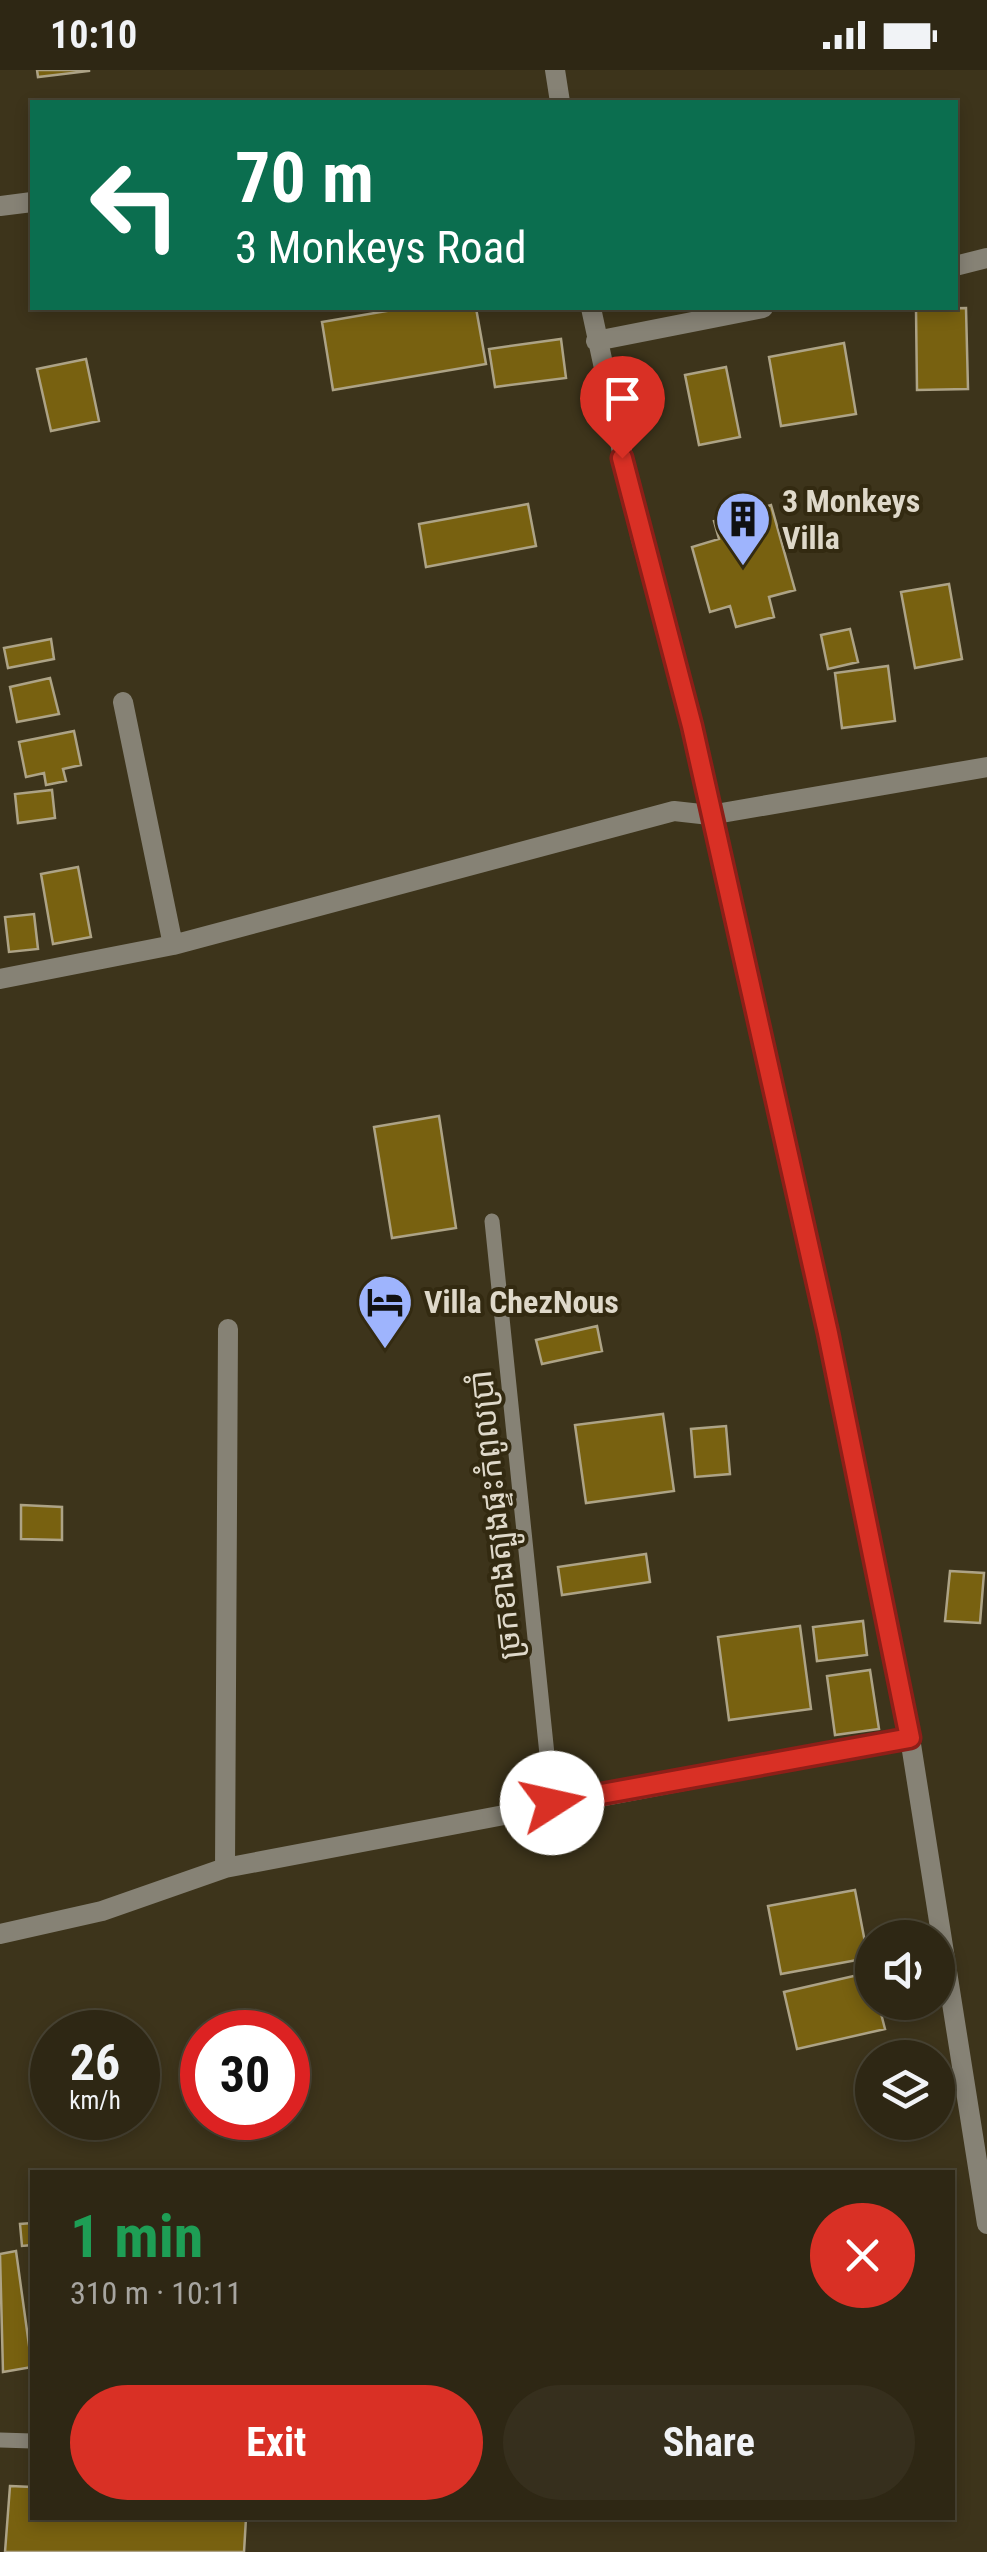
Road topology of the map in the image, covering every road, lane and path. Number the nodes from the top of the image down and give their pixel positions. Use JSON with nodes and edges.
{"nodes":[{"id":1,"x":555,"y":70,"type":"edge"},
{"id":2,"x":560,"y":100,"type":"edge"},
{"id":3,"x":30,"y":202,"type":"edge"},
{"id":4,"x":0,"y":206,"type":"edge"},
{"id":5,"x":987,"y":258,"type":"edge"},
{"id":6,"x":958,"y":265,"type":"edge"},
{"id":7,"x":591,"y":310,"type":"edge"},
{"id":8,"x":753,"y":310,"type":"edge"},
{"id":9,"x":596,"y":341,"type":"junction"},
{"id":10,"x":123,"y":702,"type":"dead end"},
{"id":11,"x":987,"y":767,"type":"edge"},
{"id":12,"x":710,"y":815,"type":"junction"},
{"id":13,"x":173,"y":945,"type":"junction"},
{"id":14,"x":0,"y":980,"type":"edge"},
{"id":15,"x":492,"y":1221,"type":"dead end"},
{"id":16,"x":228,"y":1329,"type":"dead end"},
{"id":17,"x":910,"y":1738,"type":"junction"},
{"id":18,"x":552,"y":1803,"type":"junction"},
{"id":19,"x":225,"y":1868,"type":"junction"},
{"id":20,"x":0,"y":1934,"type":"edge"},
{"id":21,"x":987,"y":2224,"type":"edge"},
{"id":22,"x":0,"y":2440,"type":"edge"},
{"id":23,"x":30,"y":2441,"type":"edge"}],
"edges":[{"from":1,"to":2,"type":"street"},
{"from":3,"to":4,"type":"street"},
{"from":5,"to":6,"type":"street"},
{"from":7,"to":9,"type":"street"},
{"from":8,"to":9,"type":"street"},
{"from":9,"to":12,"type":"street"},
{"from":10,"to":13,"type":"street"},
{"from":11,"to":12,"type":"street"},
{"from":12,"to":13,"type":"street"},
{"from":12,"to":17,"type":"street"},
{"from":13,"to":14,"type":"street"},
{"from":15,"to":18,"type":"lane","name":"ច្រកខាងត្បូងផ្ទះកំពូលប្រាំ"},
{"from":16,"to":19,"type":"street"},
{"from":17,"to":18,"type":"street"},
{"from":17,"to":21,"type":"street"},
{"from":18,"to":19,"type":"street"},
{"from":19,"to":20,"type":"street"},
{"from":22,"to":23,"type":"lane"}]}
